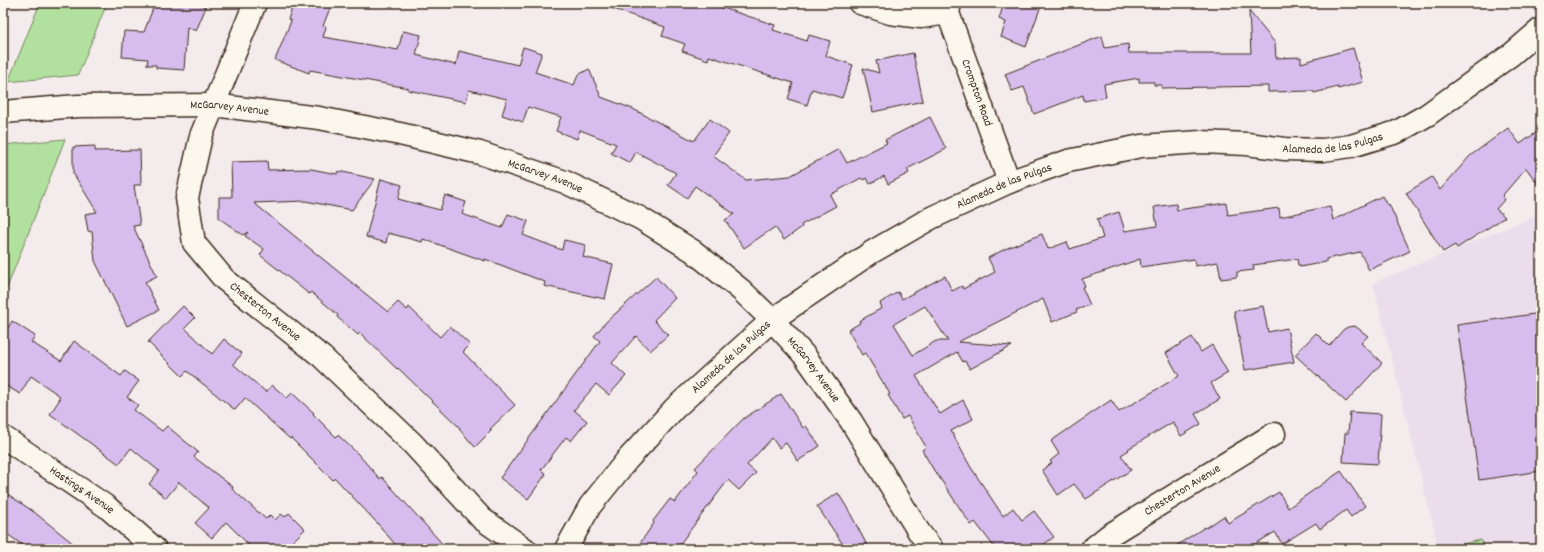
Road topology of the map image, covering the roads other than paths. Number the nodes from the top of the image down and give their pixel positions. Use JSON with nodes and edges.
{"nodes":[{"id":1,"x":254,"y":3,"type":"edge"},
{"id":2,"x":860,"y":3,"type":"edge"},
{"id":3,"x":949,"y":8,"type":"edge"},
{"id":4,"x":1541,"y":29,"type":"edge"},
{"id":5,"x":213,"y":105,"type":"junction"},
{"id":6,"x":3,"y":112,"type":"edge"},
{"id":7,"x":1009,"y":182,"type":"junction"},
{"id":8,"x":772,"y":320,"type":"junction"},
{"id":9,"x":1274,"y":434,"type":"dead end"},
{"id":10,"x":3,"y":437,"type":"edge"},
{"id":11,"x":155,"y":549,"type":"edge"},
{"id":12,"x":525,"y":549,"type":"edge"},
{"id":13,"x":566,"y":549,"type":"edge"},
{"id":14,"x":932,"y":549,"type":"edge"},
{"id":15,"x":1092,"y":549,"type":"edge"}],
"edges":[{"from":1,"to":5,"type":"street","name":"Chesterton Avenue"},
{"from":2,"to":3,"type":"street"},
{"from":3,"to":7,"type":"street","name":"Crompton Road"},
{"from":4,"to":7,"type":"street","name":"Alameda de las Pulgas"},
{"from":5,"to":6,"type":"street","name":"McGarvey Avenue"},
{"from":5,"to":8,"type":"street","name":"McGarvey Avenue"},
{"from":5,"to":12,"type":"street","name":"Chesterton Avenue"},
{"from":7,"to":8,"type":"street","name":"Alameda de las Pulgas"},
{"from":8,"to":13,"type":"street","name":"Alameda de las Pulgas"},
{"from":8,"to":14,"type":"street","name":"McGarvey Avenue"},
{"from":9,"to":15,"type":"street","name":"Chesterton Avenue"},
{"from":10,"to":11,"type":"street","name":"Hastings Avenue"}]}
